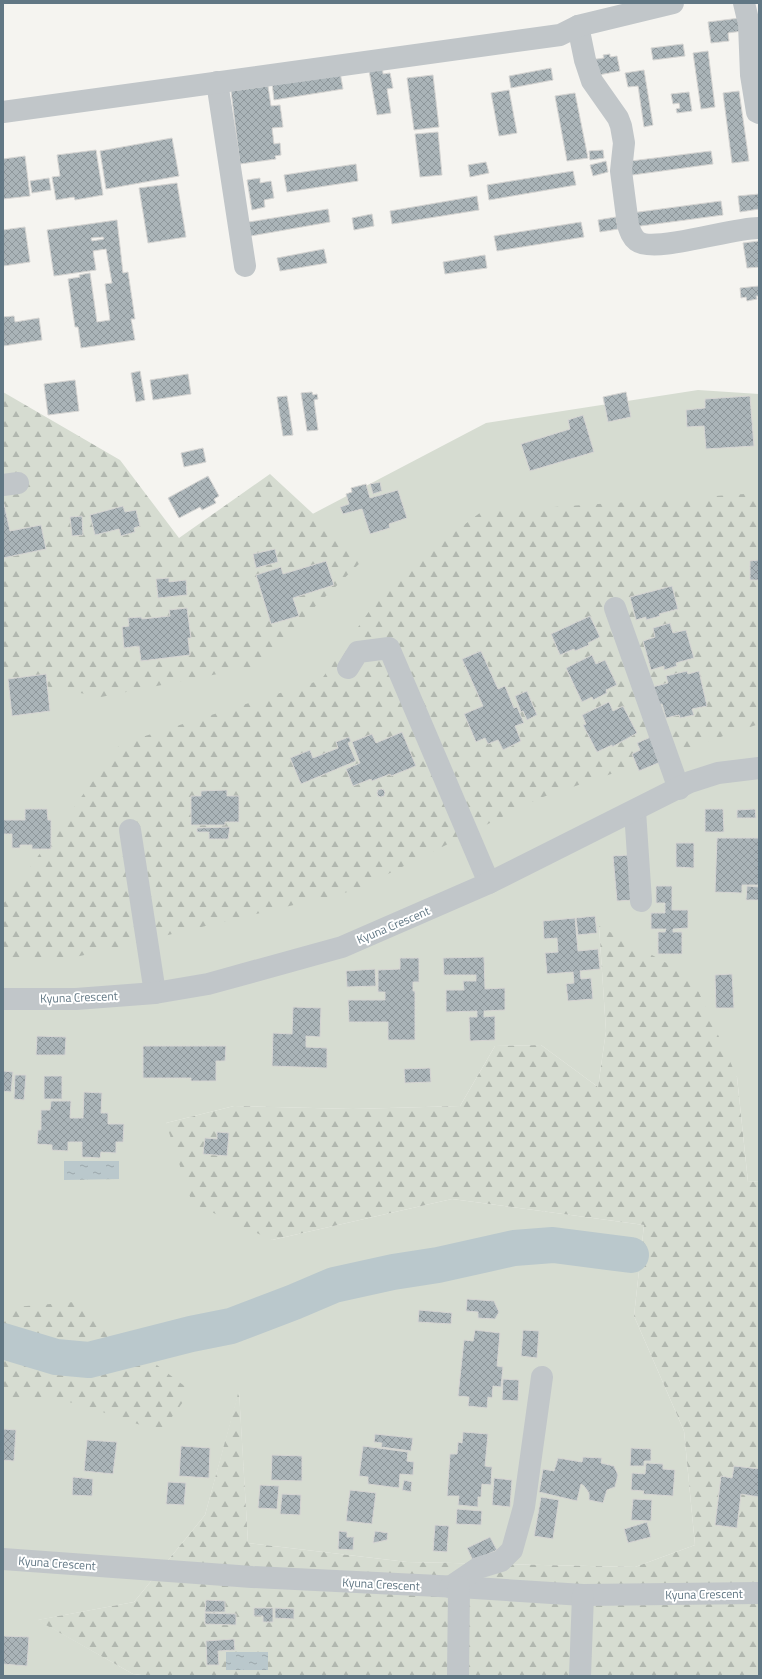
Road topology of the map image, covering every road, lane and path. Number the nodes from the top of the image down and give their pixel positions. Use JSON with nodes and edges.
{"nodes":[{"id":1,"x":673,"y":3,"type":"edge"},
{"id":2,"x":744,"y":3,"type":"edge"},
{"id":3,"x":578,"y":26,"type":"junction"},
{"id":4,"x":217,"y":82,"type":"junction"},
{"id":5,"x":3,"y":112,"type":"edge"},
{"id":6,"x":759,"y":113,"type":"edge"},
{"id":7,"x":759,"y":228,"type":"edge"},
{"id":8,"x":245,"y":266,"type":"dead end"},
{"id":9,"x":615,"y":608,"type":"dead end"},
{"id":10,"x":348,"y":668,"type":"dead end"},
{"id":11,"x":759,"y":768,"type":"edge"},
{"id":12,"x":679,"y":789,"type":"junction"},
{"id":13,"x":635,"y":811,"type":"junction"},
{"id":14,"x":130,"y":830,"type":"dead end"},
{"id":15,"x":489,"y":883,"type":"junction"},
{"id":16,"x":641,"y":901,"type":"dead end"},
{"id":17,"x":155,"y":993,"type":"junction"},
{"id":18,"x":3,"y":999,"type":"edge"},
{"id":19,"x":542,"y":1377,"type":"dead end"},
{"id":20,"x":3,"y":1559,"type":"edge"},
{"id":21,"x":455,"y":1587,"type":"junction"},
{"id":22,"x":759,"y":1593,"type":"edge"},
{"id":23,"x":583,"y":1595,"type":"junction"},
{"id":24,"x":458,"y":1676,"type":"edge"},
{"id":25,"x":580,"y":1676,"type":"edge"}],
"edges":[{"from":1,"to":3,"type":"street"},
{"from":2,"to":6,"type":"street"},
{"from":3,"to":4,"type":"street"},
{"from":3,"to":7,"type":"street"},
{"from":4,"to":5,"type":"street"},
{"from":4,"to":8,"type":"street"},
{"from":9,"to":12,"type":"street"},
{"from":10,"to":15,"type":"street"},
{"from":11,"to":12,"type":"street","name":"Kyuna Crescent"},
{"from":12,"to":13,"type":"street","name":"Kyuna Crescent"},
{"from":13,"to":15,"type":"street","name":"Kyuna Crescent"},
{"from":13,"to":16,"type":"street"},
{"from":14,"to":17,"type":"street"},
{"from":15,"to":17,"type":"street","name":"Kyuna Crescent"},
{"from":17,"to":18,"type":"street","name":"Kyuna Crescent"},
{"from":19,"to":21,"type":"street"},
{"from":20,"to":21,"type":"street","name":"Kyuna Crescent"},
{"from":21,"to":23,"type":"street","name":"Kyuna Crescent"},
{"from":21,"to":24,"type":"street"},
{"from":22,"to":23,"type":"street","name":"Kyuna Crescent"},
{"from":23,"to":25,"type":"street"}]}
